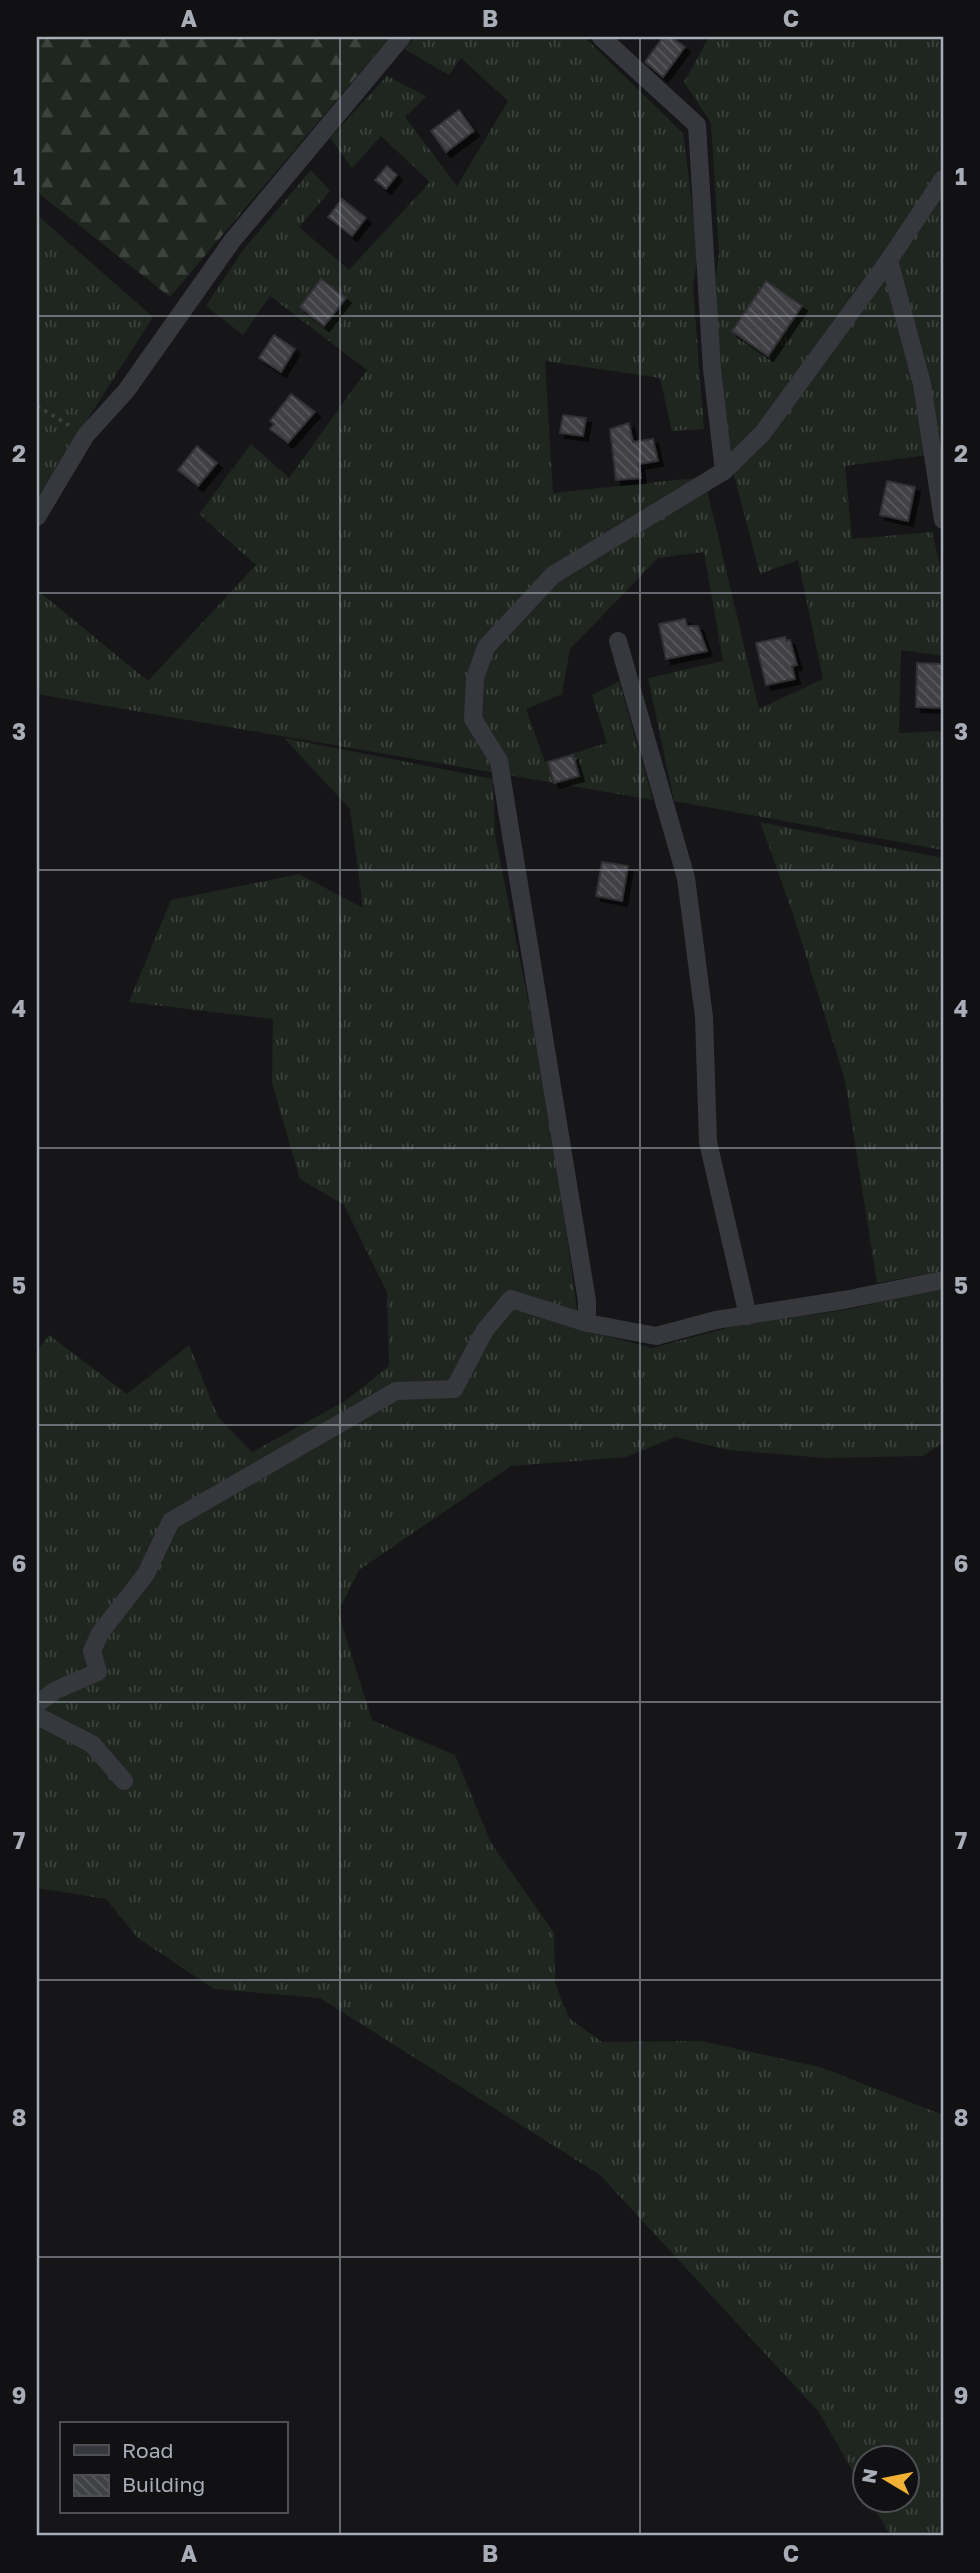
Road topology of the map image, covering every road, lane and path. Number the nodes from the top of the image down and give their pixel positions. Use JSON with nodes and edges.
{"nodes":[{"id":1,"x":402,"y":37,"type":"edge"},
{"id":2,"x":601,"y":37,"type":"edge"},
{"id":3,"x":943,"y":179,"type":"edge"},
{"id":4,"x":889,"y":260,"type":"junction"},
{"id":5,"x":37,"y":406,"type":"edge"},
{"id":6,"x":86,"y":435,"type":"junction"},
{"id":7,"x":724,"y":471,"type":"junction"},
{"id":8,"x":37,"y":517,"type":"edge"},
{"id":9,"x":943,"y":520,"type":"edge"},
{"id":10,"x":618,"y":640,"type":"dead end"},
{"id":11,"x":943,"y":1280,"type":"edge"},
{"id":12,"x":748,"y":1315,"type":"junction"},
{"id":13,"x":587,"y":1323,"type":"junction"},
{"id":14,"x":37,"y":1704,"type":"edge"},
{"id":15,"x":37,"y":1716,"type":"edge"},
{"id":16,"x":124,"y":1781,"type":"dead end"}],
"edges":[{"from":1,"to":6,"type":"street"},
{"from":2,"to":7,"type":"street"},
{"from":3,"to":4,"type":"street"},
{"from":4,"to":7,"type":"street"},
{"from":4,"to":9,"type":"street"},
{"from":5,"to":6,"type":"path"},
{"from":6,"to":8,"type":"street"},
{"from":7,"to":13,"type":"street"},
{"from":10,"to":12,"type":"street"},
{"from":11,"to":12,"type":"street"},
{"from":12,"to":13,"type":"street"},
{"from":13,"to":14,"type":"street"},
{"from":15,"to":16,"type":"street"}]}
